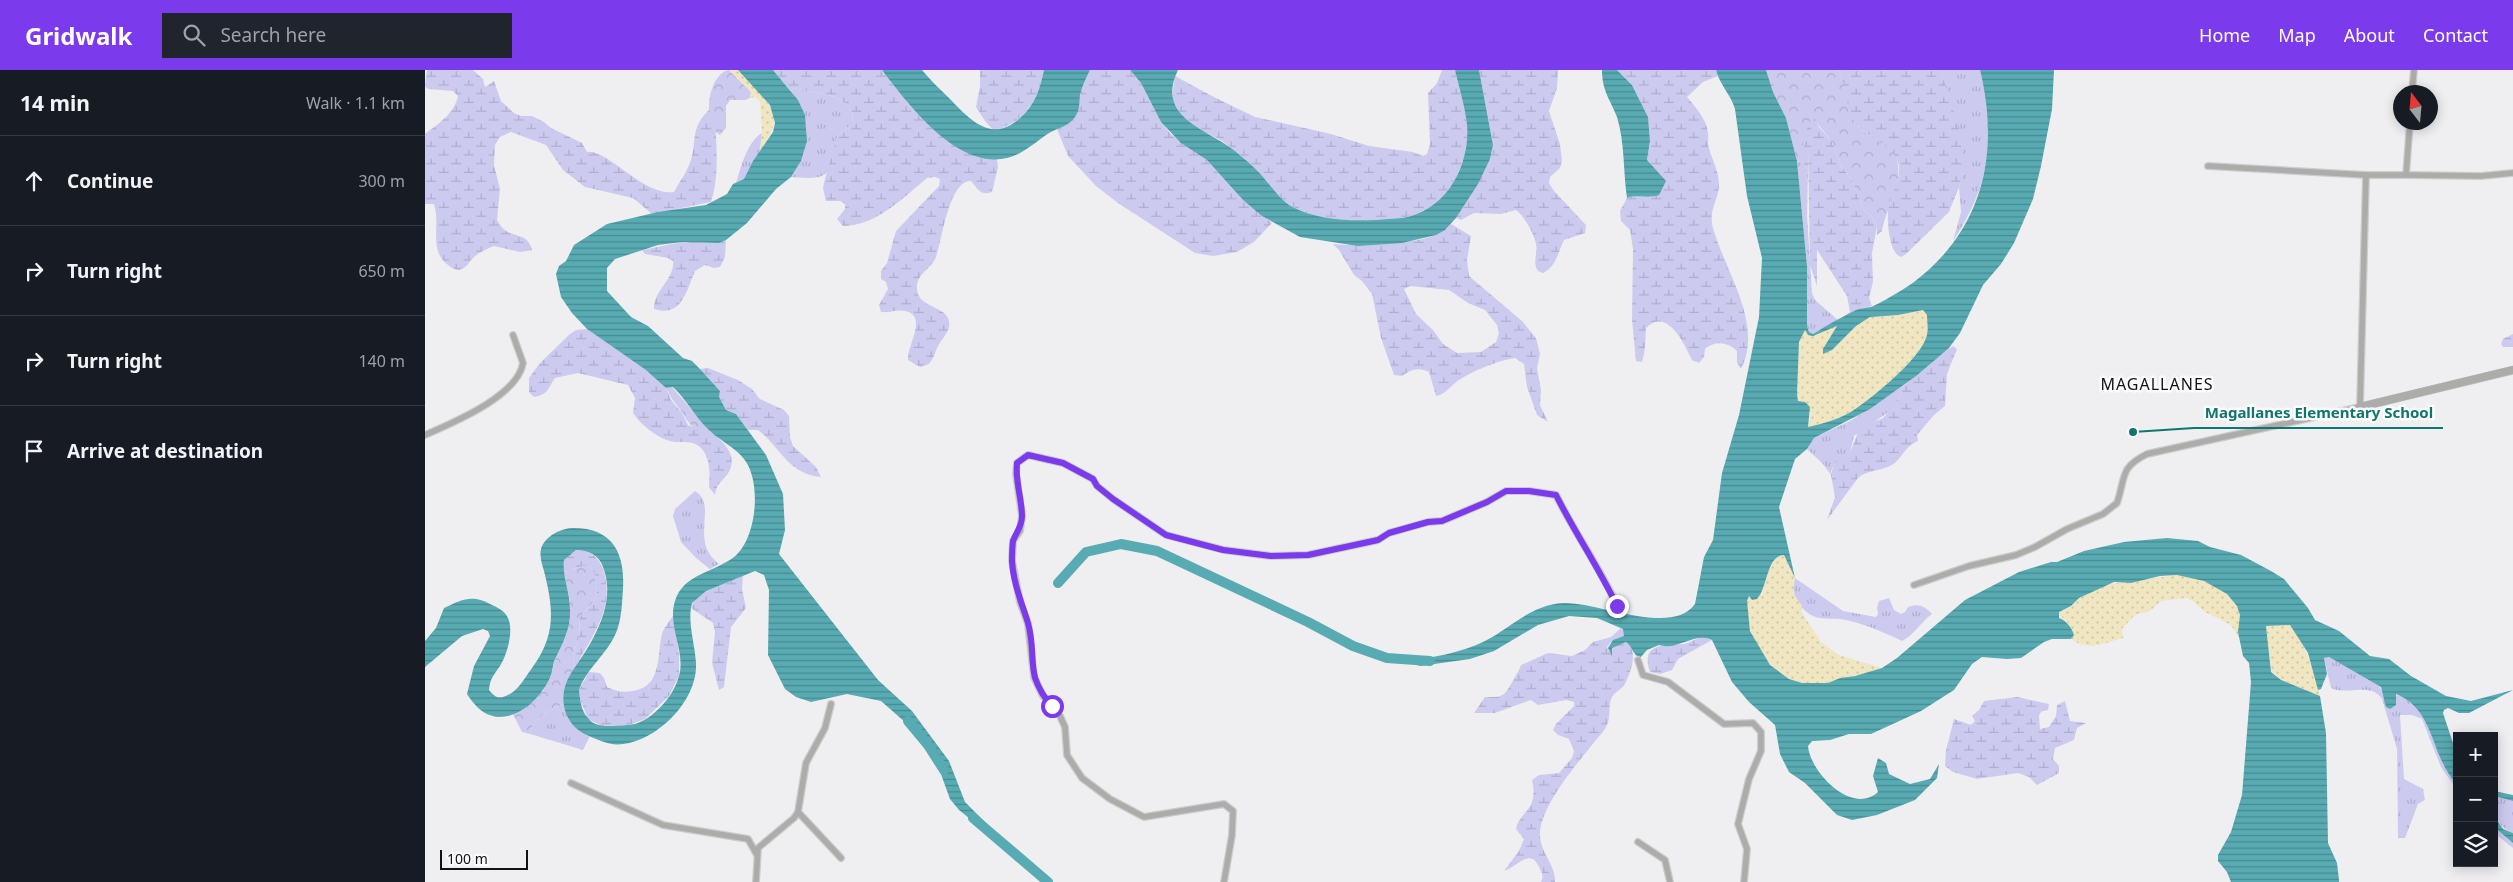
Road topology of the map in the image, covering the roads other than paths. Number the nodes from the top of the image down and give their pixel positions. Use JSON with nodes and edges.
{"nodes":[{"id":1,"x":2414,"y":70,"type":"edge"},
{"id":2,"x":2413,"y":85,"type":"edge"},
{"id":3,"x":2409,"y":130,"type":"edge"},
{"id":4,"x":2208,"y":166,"type":"dead end"},
{"id":5,"x":2513,"y":173,"type":"edge"},
{"id":6,"x":2366,"y":175,"type":"junction"},
{"id":7,"x":2406,"y":175,"type":"junction"},
{"id":8,"x":513,"y":335,"type":"dead end"},
{"id":9,"x":2513,"y":370,"type":"edge"},
{"id":10,"x":2360,"y":407,"type":"junction"},
{"id":11,"x":425,"y":435,"type":"edge"},
{"id":12,"x":1914,"y":585,"type":"dead end"},
{"id":13,"x":1617,"y":606,"type":"dead end"},
{"id":14,"x":1638,"y":660,"type":"dead end"},
{"id":15,"x":831,"y":704,"type":"dead end"},
{"id":16,"x":571,"y":783,"type":"dead end"},
{"id":17,"x":798,"y":812,"type":"junction"},
{"id":18,"x":1638,"y":842,"type":"dead end"},
{"id":19,"x":757,"y":855,"type":"junction"},
{"id":20,"x":841,"y":858,"type":"dead end"},
{"id":21,"x":756,"y":882,"type":"edge"},
{"id":22,"x":1224,"y":882,"type":"edge"},
{"id":23,"x":1670,"y":882,"type":"edge"},
{"id":24,"x":1743,"y":882,"type":"edge"}],
"edges":[{"from":1,"to":2,"type":"street"},
{"from":3,"to":7,"type":"street"},
{"from":4,"to":6,"type":"street"},
{"from":5,"to":7,"type":"street"},
{"from":6,"to":7,"type":"street"},
{"from":6,"to":10,"type":"street"},
{"from":8,"to":11,"type":"street"},
{"from":9,"to":10,"type":"street"},
{"from":10,"to":12,"type":"street"},
{"from":13,"to":22,"type":"street"},
{"from":14,"to":24,"type":"street"},
{"from":15,"to":17,"type":"street"},
{"from":16,"to":19,"type":"street"},
{"from":17,"to":19,"type":"street"},
{"from":17,"to":20,"type":"street"},
{"from":18,"to":23,"type":"street"},
{"from":19,"to":21,"type":"street"}]}
